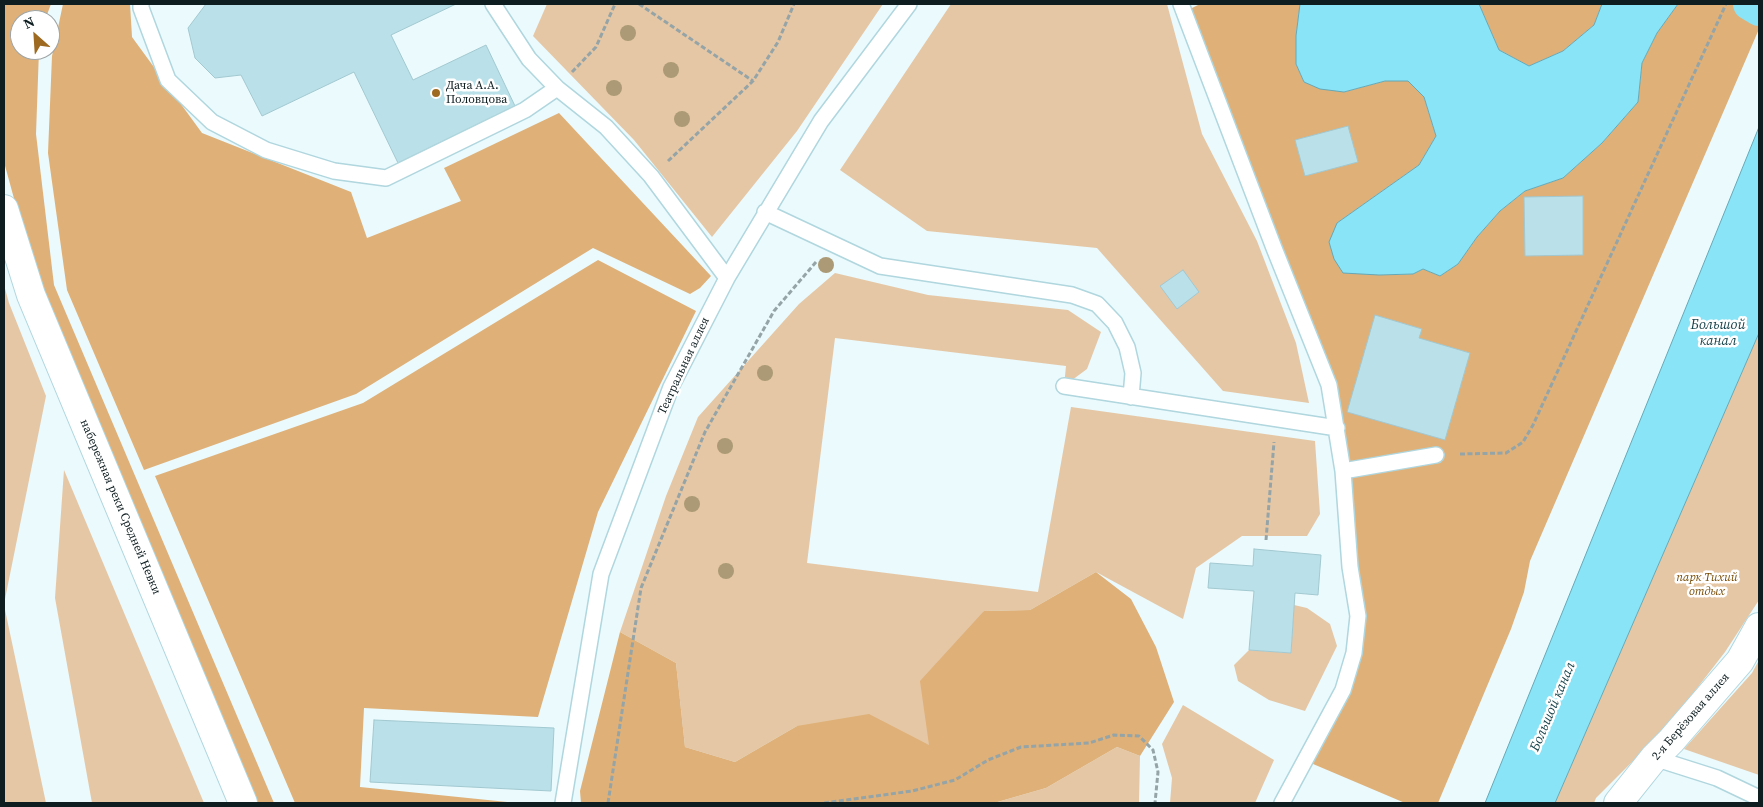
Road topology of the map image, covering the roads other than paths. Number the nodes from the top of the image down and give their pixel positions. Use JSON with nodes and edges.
{"nodes":[{"id":1,"x":141,"y":4,"type":"edge"},
{"id":2,"x":909,"y":4,"type":"edge"},
{"id":3,"x":1181,"y":4,"type":"edge"},
{"id":4,"x":496,"y":5,"type":"edge"},
{"id":5,"x":556,"y":88,"type":"junction"},
{"id":6,"x":4,"y":209,"type":"edge"},
{"id":7,"x":765,"y":212,"type":"junction"},
{"id":8,"x":727,"y":278,"type":"junction"},
{"id":9,"x":1064,"y":386,"type":"dead end"},
{"id":10,"x":1131,"y":397,"type":"junction"},
{"id":11,"x":1337,"y":428,"type":"junction"},
{"id":12,"x":1436,"y":455,"type":"road end"},
{"id":13,"x":1343,"y":471,"type":"junction"},
{"id":14,"x":1759,"y":627,"type":"edge"},
{"id":15,"x":1654,"y":758,"type":"junction"},
{"id":16,"x":1759,"y":798,"type":"edge"},
{"id":17,"x":243,"y":803,"type":"edge"},
{"id":18,"x":563,"y":803,"type":"edge"},
{"id":19,"x":1282,"y":803,"type":"edge"},
{"id":20,"x":1618,"y":803,"type":"edge"}],
"edges":[{"from":1,"to":5,"type":"lane"},
{"from":2,"to":7,"type":"lane","name":"Театральная аллея"},
{"from":3,"to":11,"type":"lane"},
{"from":4,"to":5,"type":"lane"},
{"from":5,"to":8,"type":"lane"},
{"from":6,"to":17,"type":"street","name":"набережная реки Средней Невки"},
{"from":7,"to":8,"type":"lane","name":"Театральная аллея"},
{"from":7,"to":10,"type":"lane"},
{"from":8,"to":18,"type":"lane","name":"Театральная аллея"},
{"from":9,"to":10,"type":"lane"},
{"from":10,"to":11,"type":"lane"},
{"from":11,"to":13,"type":"lane"},
{"from":12,"to":13,"type":"lane"},
{"from":13,"to":19,"type":"lane"},
{"from":14,"to":15,"type":"street","name":"2-я Берёзовая аллея"},
{"from":15,"to":16,"type":"lane"},
{"from":15,"to":20,"type":"street","name":"2-я Берёзовая аллея"}]}
